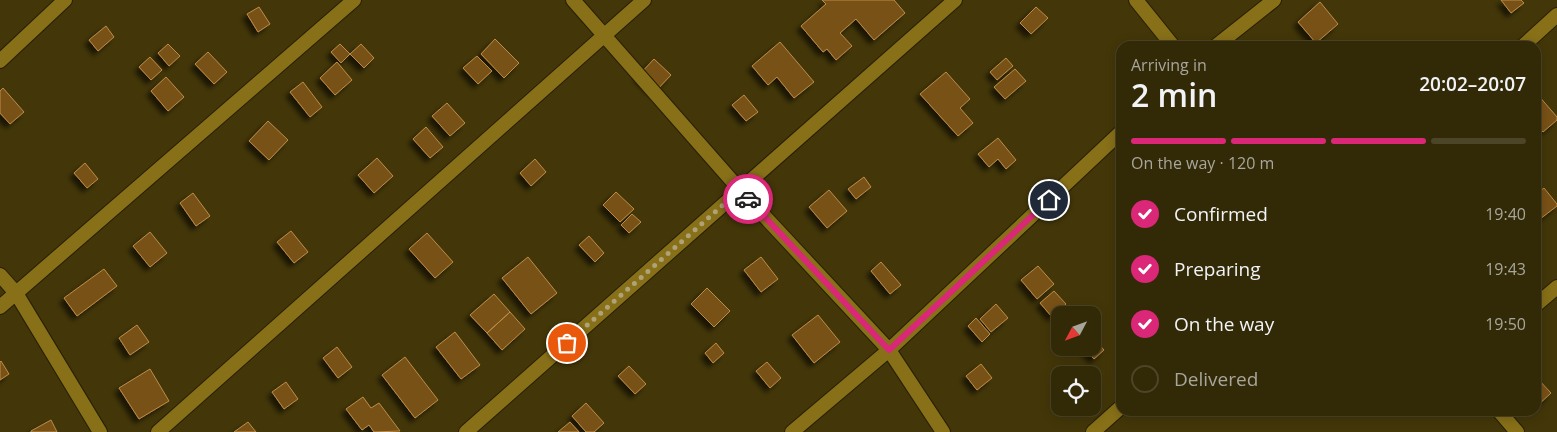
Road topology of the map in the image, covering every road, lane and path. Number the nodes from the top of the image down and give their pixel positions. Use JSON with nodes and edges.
{"nodes":[{"id":1,"x":65,"y":0,"type":"edge"},
{"id":2,"x":354,"y":0,"type":"edge"},
{"id":3,"x":573,"y":0,"type":"edge"},
{"id":4,"x":644,"y":0,"type":"edge"},
{"id":5,"x":955,"y":0,"type":"edge"},
{"id":6,"x":1136,"y":0,"type":"edge"},
{"id":7,"x":1274,"y":0,"type":"edge"},
{"id":8,"x":1557,"y":15,"type":"edge"},
{"id":9,"x":604,"y":36,"type":"junction"},
{"id":10,"x":1169,"y":41,"type":"edge"},
{"id":11,"x":1222,"y":41,"type":"edge"},
{"id":12,"x":1528,"y":41,"type":"edge"},
{"id":13,"x":0,"y":61,"type":"edge"},
{"id":14,"x":1116,"y":137,"type":"edge"},
{"id":15,"x":740,"y":190,"type":"junction"},
{"id":16,"x":0,"y":276,"type":"edge"},
{"id":17,"x":1557,"y":287,"type":"edge"},
{"id":18,"x":16,"y":293,"type":"junction"},
{"id":19,"x":1541,"y":301,"type":"edge"},
{"id":20,"x":0,"y":308,"type":"edge"},
{"id":21,"x":889,"y":350,"type":"junction"},
{"id":22,"x":1116,"y":411,"type":"edge"},
{"id":23,"x":1503,"y":416,"type":"edge"},
{"id":24,"x":100,"y":432,"type":"edge"},
{"id":25,"x":158,"y":432,"type":"edge"},
{"id":26,"x":466,"y":432,"type":"edge"},
{"id":27,"x":792,"y":432,"type":"edge"},
{"id":28,"x":943,"y":432,"type":"edge"},
{"id":29,"x":1093,"y":432,"type":"edge"},
{"id":30,"x":1517,"y":432,"type":"edge"}],
"edges":[{"from":1,"to":13,"type":"street"},
{"from":2,"to":18,"type":"street"},
{"from":3,"to":9,"type":"street"},
{"from":4,"to":9,"type":"street"},
{"from":5,"to":15,"type":"street"},
{"from":6,"to":10,"type":"street"},
{"from":7,"to":11,"type":"street"},
{"from":8,"to":12,"type":"street"},
{"from":9,"to":15,"type":"street"},
{"from":9,"to":25,"type":"street"},
{"from":14,"to":21,"type":"street"},
{"from":15,"to":21,"type":"street"},
{"from":15,"to":26,"type":"street"},
{"from":16,"to":18,"type":"street"},
{"from":17,"to":19,"type":"street"},
{"from":18,"to":20,"type":"street"},
{"from":18,"to":24,"type":"street"},
{"from":21,"to":27,"type":"street"},
{"from":21,"to":28,"type":"street"},
{"from":22,"to":29,"type":"street"},
{"from":23,"to":30,"type":"street"}]}
